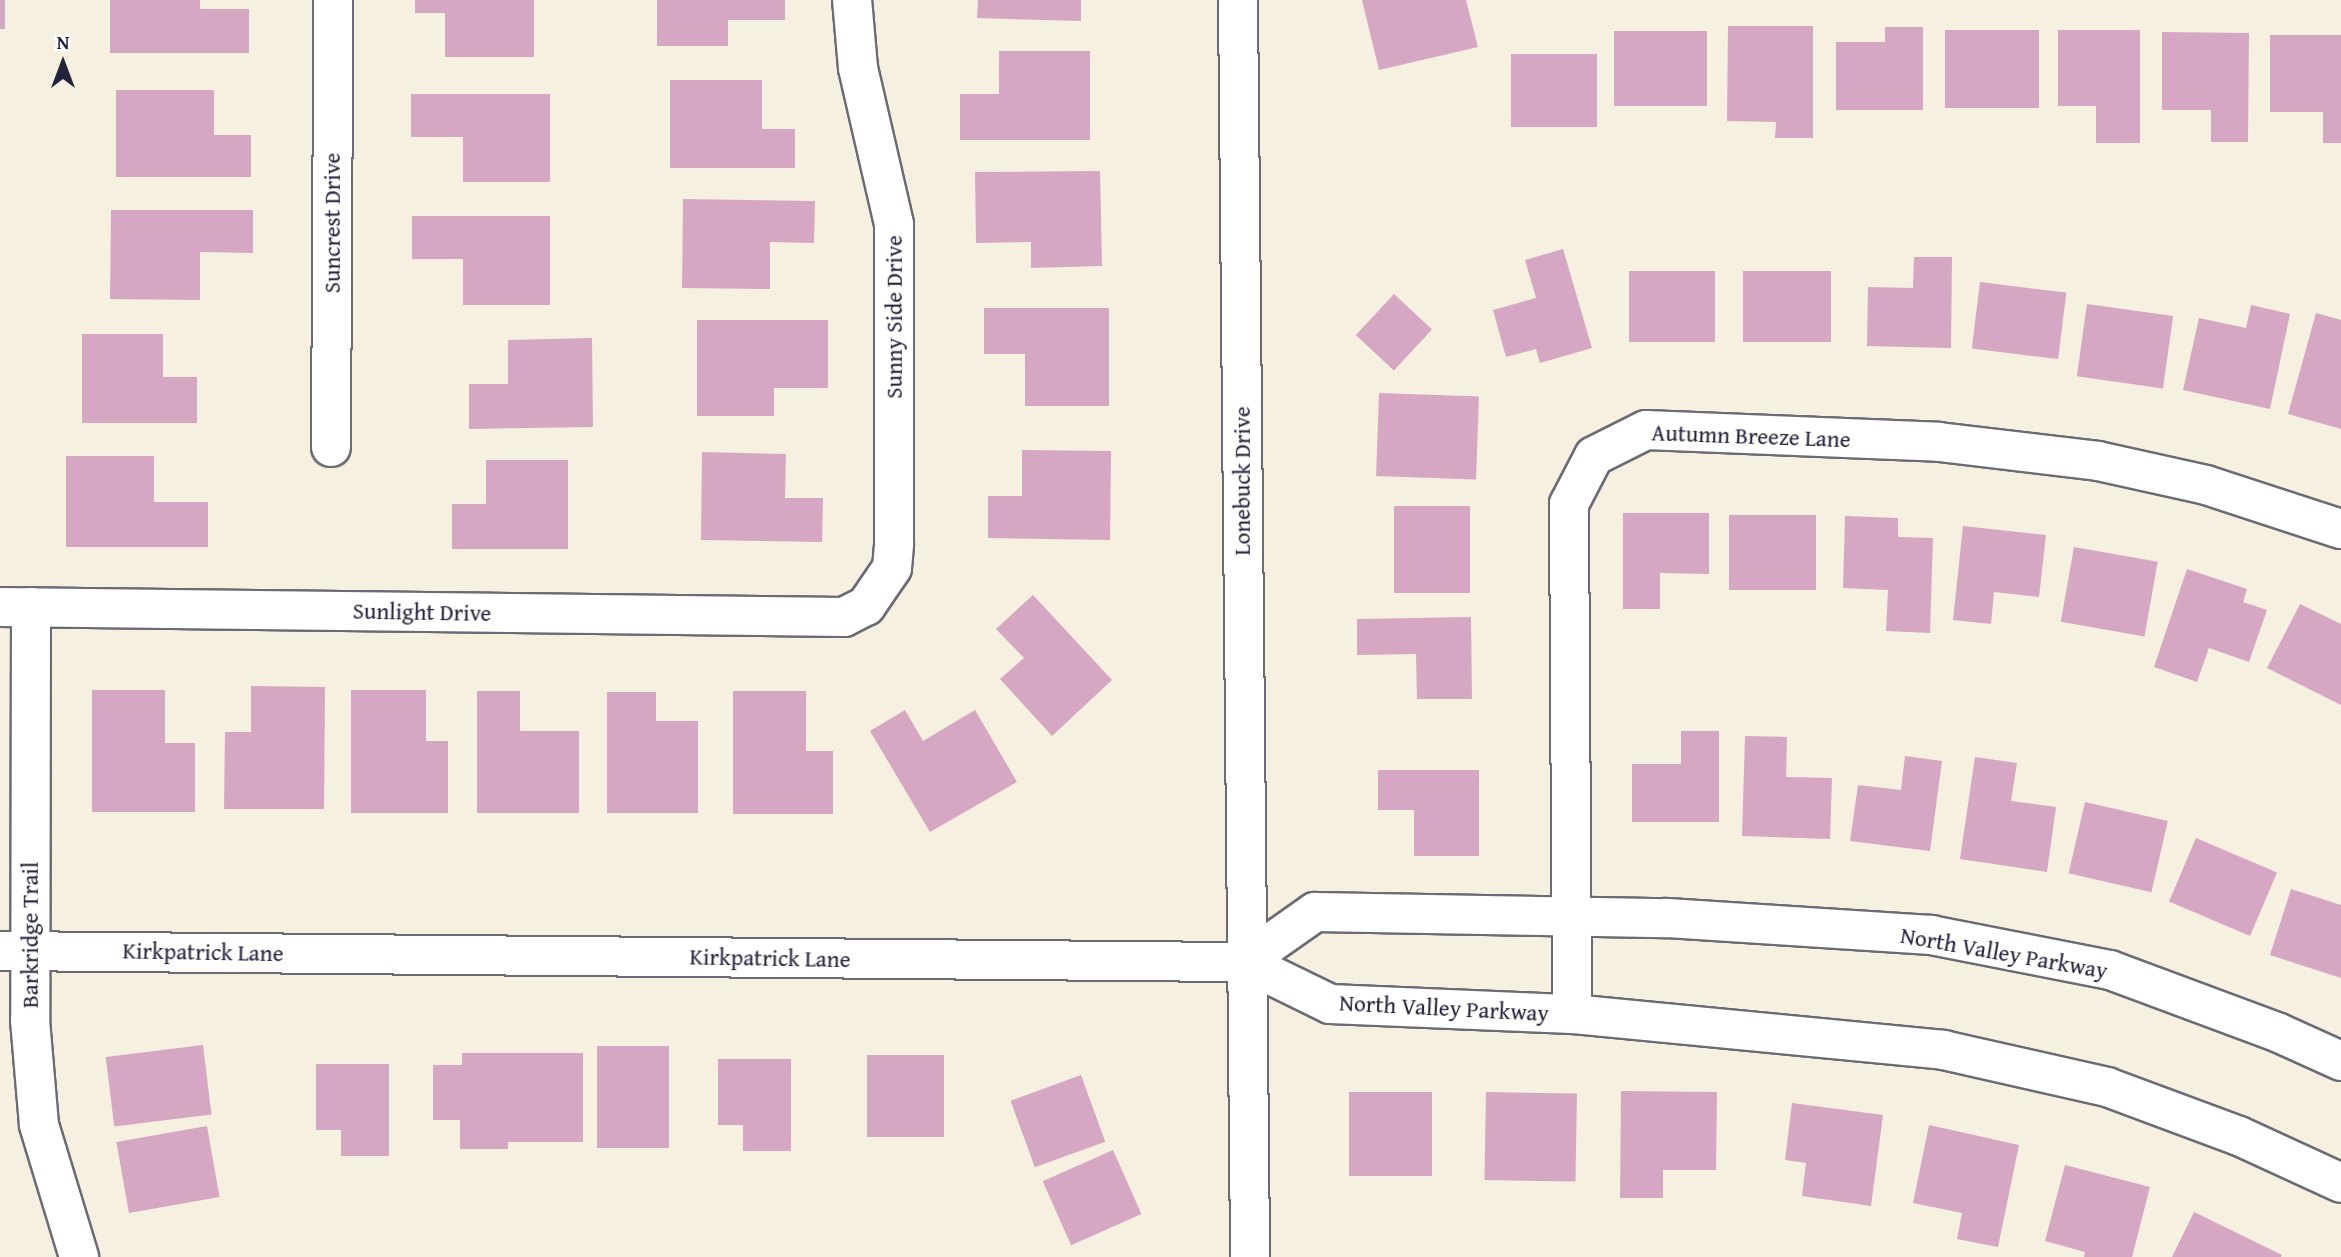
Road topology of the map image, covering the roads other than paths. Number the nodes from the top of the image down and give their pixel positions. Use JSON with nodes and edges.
{"nodes":[{"id":1,"x":333,"y":0,"type":"edge"},
{"id":2,"x":852,"y":0,"type":"edge"},
{"id":3,"x":1238,"y":0,"type":"edge"},
{"id":4,"x":331,"y":447,"type":"dead end"},
{"id":5,"x":2341,"y":529,"type":"edge"},
{"id":6,"x":16,"y":607,"type":"edge"},
{"id":7,"x":844,"y":617,"type":"joint"},
{"id":8,"x":1569,"y":918,"type":"junction"},
{"id":9,"x":15,"y":951,"type":"edge"},
{"id":10,"x":1244,"y":962,"type":"junction"},
{"id":11,"x":1572,"y":1014,"type":"junction"},
{"id":12,"x":2341,"y":1061,"type":"edge"},
{"id":13,"x":2341,"y":1183,"type":"edge"},
{"id":14,"x":79,"y":1257,"type":"edge"},
{"id":15,"x":1250,"y":1257,"type":"edge"}],
"edges":[{"from":1,"to":4,"type":"street","name":"Suncrest Drive"},
{"from":2,"to":7,"type":"street","name":"Sunny Side Drive"},
{"from":3,"to":10,"type":"street","name":"Lonebuck Drive"},
{"from":5,"to":8,"type":"street","name":"Autumn Breeze Lane"},
{"from":6,"to":7,"type":"street","name":"Sunlight Drive"},
{"from":6,"to":9,"type":"street","name":"Barkridge Trail"},
{"from":8,"to":10,"type":"street","name":"North Valley Parkway"},
{"from":8,"to":11,"type":"street","name":"Autumn Breeze Lane"},
{"from":8,"to":12,"type":"street","name":"North Valley Parkway"},
{"from":9,"to":10,"type":"street","name":"Kirkpatrick Lane"},
{"from":9,"to":14,"type":"street","name":"Barkridge Trail"},
{"from":10,"to":11,"type":"street","name":"North Valley Parkway"},
{"from":10,"to":15,"type":"street"},
{"from":11,"to":13,"type":"street","name":"North Valley Parkway"}]}
